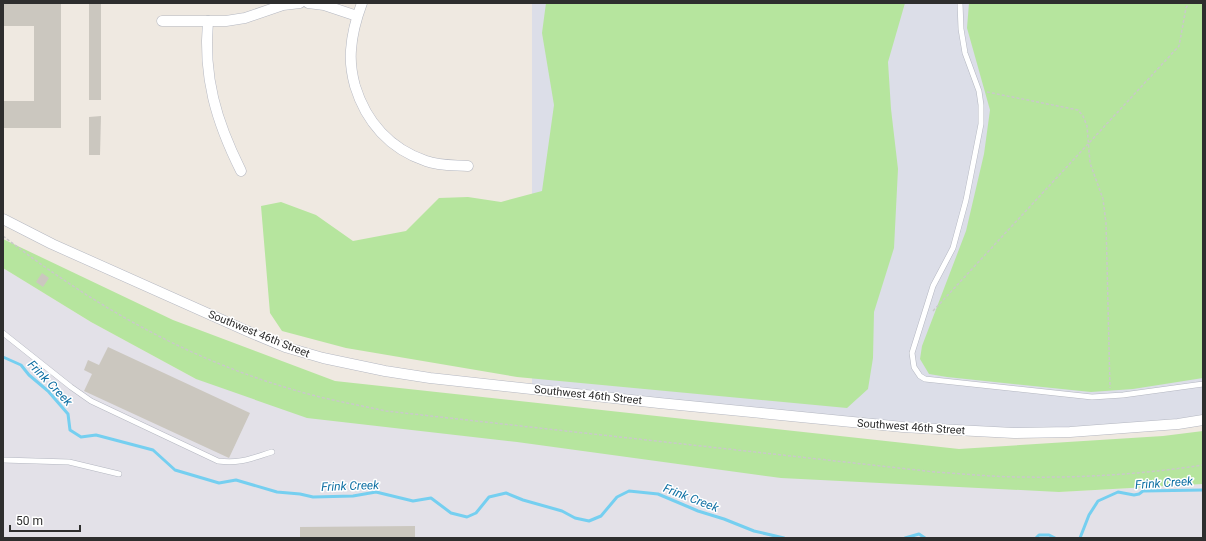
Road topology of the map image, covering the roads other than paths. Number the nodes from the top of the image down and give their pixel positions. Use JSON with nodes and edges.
{"nodes":[{"id":1,"x":300,"y":3,"type":"edge"},
{"id":2,"x":308,"y":3,"type":"edge"},
{"id":3,"x":362,"y":3,"type":"edge"},
{"id":4,"x":960,"y":3,"type":"edge"},
{"id":5,"x":357,"y":16,"type":"junction"},
{"id":6,"x":162,"y":21,"type":"dead end"},
{"id":7,"x":208,"y":21,"type":"junction"},
{"id":8,"x":468,"y":166,"type":"dead end"},
{"id":9,"x":241,"y":171,"type":"dead end"},
{"id":10,"x":3,"y":219,"type":"edge"},
{"id":11,"x":3,"y":333,"type":"edge"},
{"id":12,"x":1203,"y":384,"type":"edge"},
{"id":13,"x":1203,"y":420,"type":"edge"},
{"id":14,"x":272,"y":452,"type":"dead end"},
{"id":15,"x":3,"y":460,"type":"edge"},
{"id":16,"x":119,"y":474,"type":"dead end"}],
"edges":[{"from":1,"to":7,"type":"street"},
{"from":2,"to":5,"type":"street"},
{"from":3,"to":5,"type":"street"},
{"from":4,"to":12,"type":"lane"},
{"from":5,"to":8,"type":"street"},
{"from":6,"to":7,"type":"street"},
{"from":7,"to":9,"type":"street"},
{"from":10,"to":13,"type":"street","name":"Southwest 46th Street"},
{"from":11,"to":14,"type":"lane"},
{"from":15,"to":16,"type":"lane"}]}
